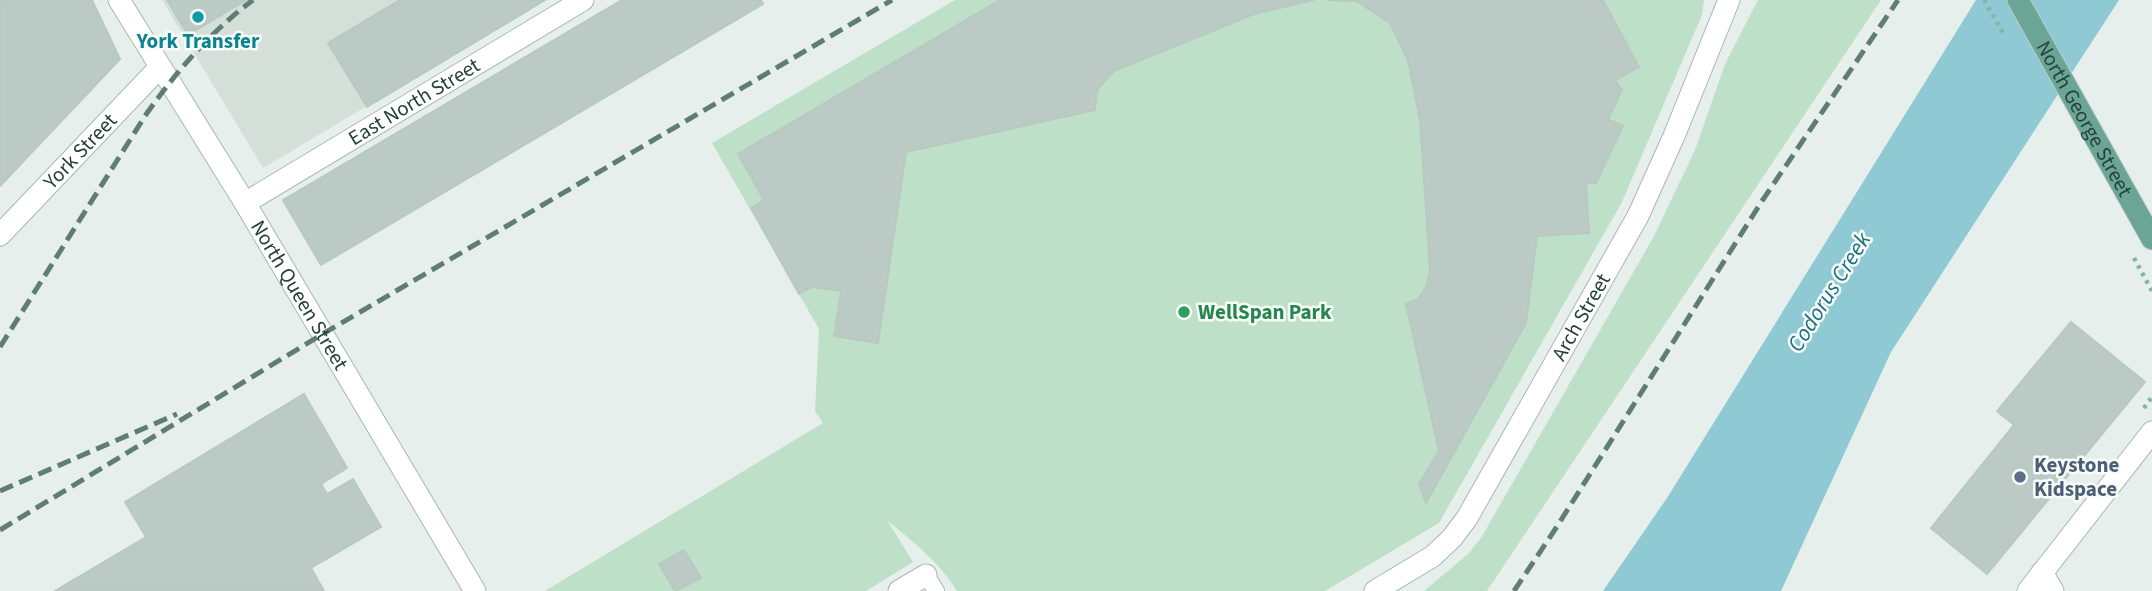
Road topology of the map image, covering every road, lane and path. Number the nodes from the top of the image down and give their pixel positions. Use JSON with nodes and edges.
{"nodes":[{"id":1,"x":119,"y":0,"type":"edge"},
{"id":2,"x":583,"y":0,"type":"edge"},
{"id":3,"x":1729,"y":0,"type":"edge"},
{"id":4,"x":2018,"y":0,"type":"edge"},
{"id":5,"x":160,"y":67,"type":"junction"},
{"id":6,"x":245,"y":203,"type":"junction"},
{"id":7,"x":0,"y":235,"type":"edge"},
{"id":8,"x":2152,"y":239,"type":"edge"},
{"id":9,"x":2152,"y":432,"type":"edge"},
{"id":10,"x":2042,"y":572,"type":"junction"},
{"id":11,"x":931,"y":583,"type":"edge"},
{"id":12,"x":475,"y":591,"type":"edge"},
{"id":13,"x":899,"y":591,"type":"edge"},
{"id":14,"x":1375,"y":591,"type":"edge"},
{"id":15,"x":2028,"y":591,"type":"edge"},
{"id":16,"x":2053,"y":591,"type":"edge"}],
"edges":[{"from":1,"to":5,"type":"street","name":"North Queen Street"},
{"from":2,"to":6,"type":"street","name":"East North Street"},
{"from":3,"to":14,"type":"street","name":"Arch Street"},
{"from":4,"to":8,"type":"main road","name":"North George Street"},
{"from":5,"to":6,"type":"street","name":"North Queen Street"},
{"from":5,"to":7,"type":"street","name":"York Street"},
{"from":6,"to":12,"type":"street","name":"North Queen Street"},
{"from":9,"to":10,"type":"street"},
{"from":10,"to":15,"type":"street"},
{"from":10,"to":16,"type":"street"},
{"from":11,"to":13,"type":"street"}]}
